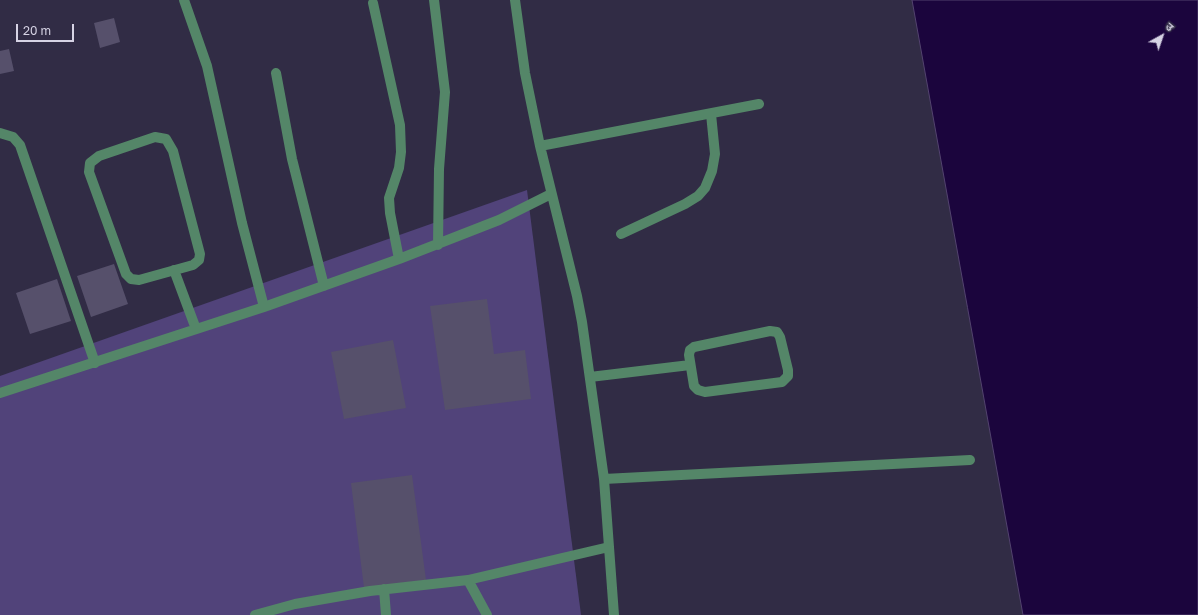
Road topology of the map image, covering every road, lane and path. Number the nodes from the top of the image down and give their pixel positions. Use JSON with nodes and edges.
{"nodes":[{"id":1,"x":184,"y":0,"type":"edge"},
{"id":2,"x":434,"y":0,"type":"edge"},
{"id":3,"x":515,"y":0,"type":"edge"},
{"id":4,"x":373,"y":3,"type":"dead end"},
{"id":5,"x":276,"y":73,"type":"dead end"},
{"id":6,"x":759,"y":104,"type":"dead end"},
{"id":7,"x":711,"y":114,"type":"junction"},
{"id":8,"x":0,"y":133,"type":"edge"},
{"id":9,"x":540,"y":146,"type":"junction"},
{"id":10,"x":551,"y":194,"type":"junction"},
{"id":11,"x":621,"y":234,"type":"dead end"},
{"id":12,"x":438,"y":245,"type":"junction"},
{"id":13,"x":399,"y":259,"type":"junction"},
{"id":14,"x":174,"y":270,"type":"junction"},
{"id":15,"x":324,"y":286,"type":"junction"},
{"id":16,"x":264,"y":307,"type":"junction"},
{"id":17,"x":196,"y":329,"type":"junction"},
{"id":18,"x":94,"y":363,"type":"junction"},
{"id":19,"x":690,"y":365,"type":"junction"},
{"id":20,"x":590,"y":377,"type":"junction"},
{"id":21,"x":0,"y":393,"type":"edge"},
{"id":22,"x":970,"y":460,"type":"dead end"},
{"id":23,"x":604,"y":479,"type":"junction"},
{"id":24,"x":609,"y":547,"type":"junction"},
{"id":25,"x":468,"y":580,"type":"junction"},
{"id":26,"x":384,"y":589,"type":"junction"},
{"id":27,"x":255,"y":615,"type":"edge"},
{"id":28,"x":386,"y":615,"type":"edge"},
{"id":29,"x":487,"y":615,"type":"edge"},
{"id":30,"x":614,"y":615,"type":"edge"}],
"edges":[{"from":1,"to":16,"type":"street"},
{"from":2,"to":12,"type":"street"},
{"from":3,"to":9,"type":"street"},
{"from":4,"to":13,"type":"street"},
{"from":5,"to":15,"type":"street"},
{"from":6,"to":7,"type":"street"},
{"from":7,"to":9,"type":"street"},
{"from":7,"to":11,"type":"street"},
{"from":8,"to":18,"type":"street"},
{"from":9,"to":10,"type":"street"},
{"from":10,"to":12,"type":"street"},
{"from":10,"to":20,"type":"street"},
{"from":12,"to":13,"type":"street"},
{"from":13,"to":15,"type":"street"},
{"from":14,"to":14,"type":"street"},
{"from":14,"to":17,"type":"street"},
{"from":15,"to":16,"type":"street"},
{"from":16,"to":17,"type":"street"},
{"from":17,"to":18,"type":"street"},
{"from":18,"to":21,"type":"street"},
{"from":19,"to":19,"type":"street"},
{"from":19,"to":20,"type":"street"},
{"from":20,"to":23,"type":"street"},
{"from":22,"to":23,"type":"street"},
{"from":23,"to":24,"type":"street"},
{"from":24,"to":25,"type":"street"},
{"from":24,"to":30,"type":"street"},
{"from":25,"to":26,"type":"street"},
{"from":25,"to":29,"type":"street"},
{"from":26,"to":27,"type":"street"},
{"from":26,"to":28,"type":"street"}]}
